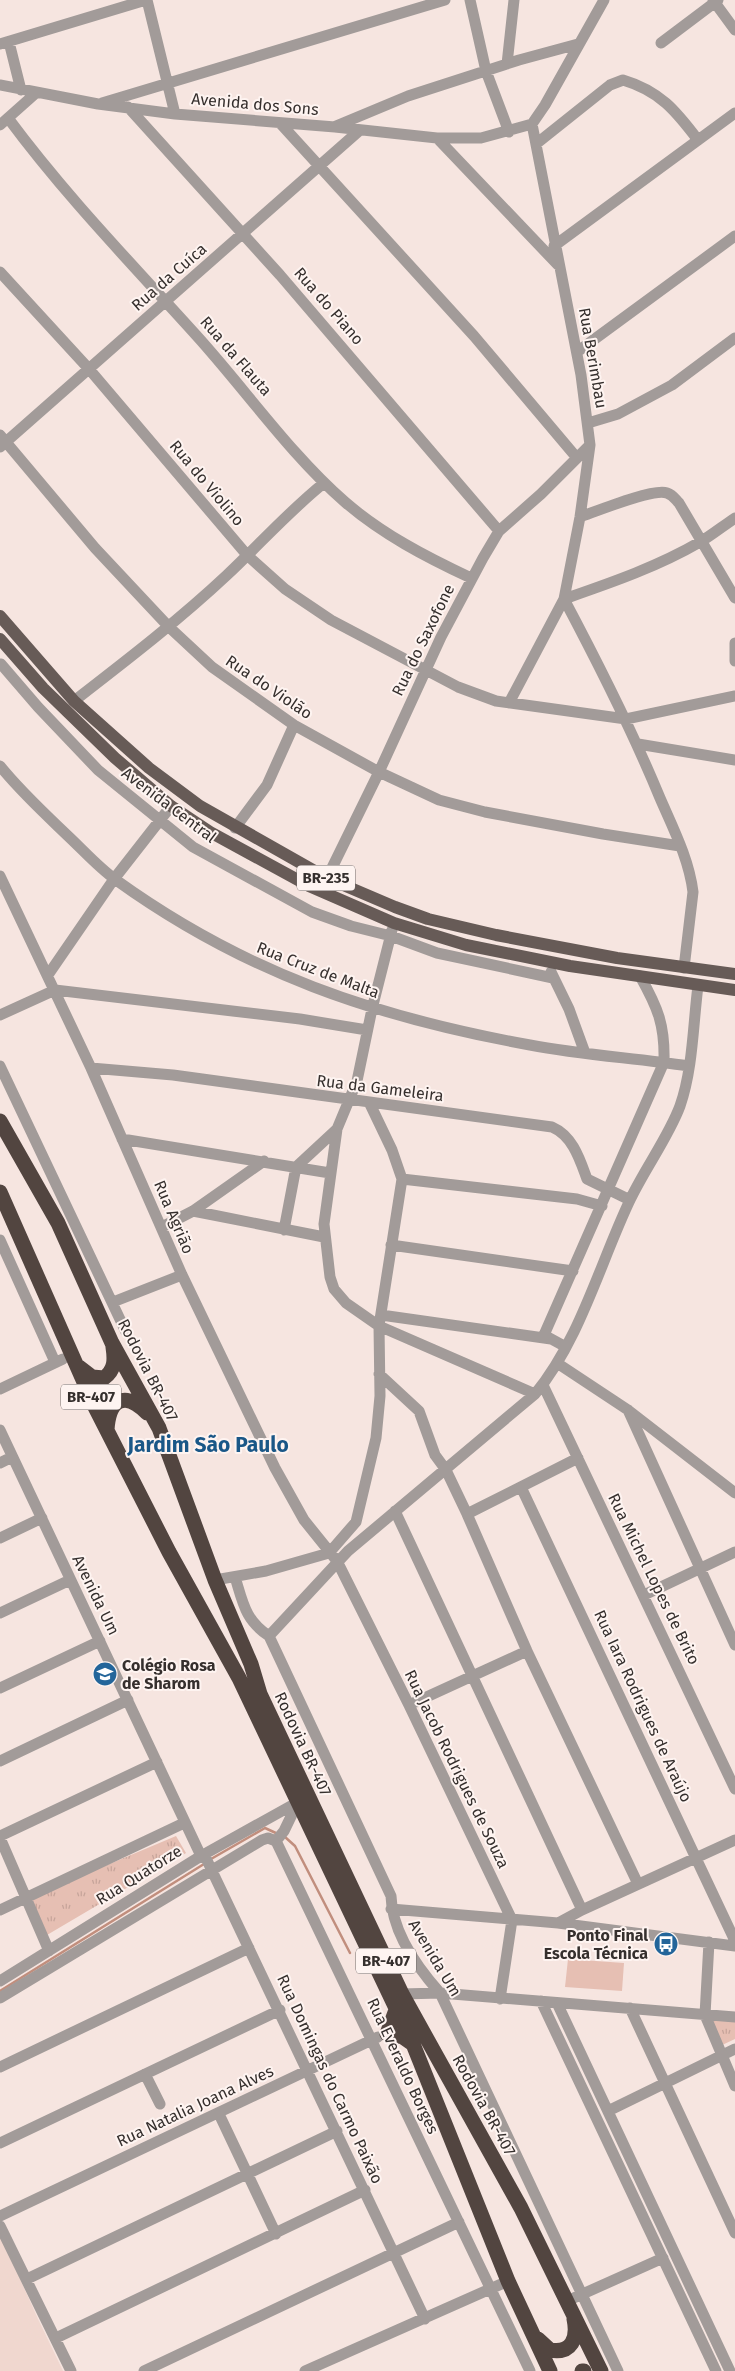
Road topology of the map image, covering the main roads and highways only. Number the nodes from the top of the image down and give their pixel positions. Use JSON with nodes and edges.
{"nodes":[{"id":1,"x":0,"y":616,"type":"edge"},
{"id":2,"x":0,"y":639,"type":"edge"},
{"id":3,"x":428,"y":919,"type":"junction"},
{"id":4,"x":425,"y":934,"type":"junction"},
{"id":5,"x":735,"y":974,"type":"edge"},
{"id":6,"x":735,"y":990,"type":"edge"},
{"id":7,"x":0,"y":1121,"type":"edge"},
{"id":8,"x":0,"y":1192,"type":"edge"},
{"id":9,"x":112,"y":1343,"type":"junction"},
{"id":10,"x":78,"y":1366,"type":"junction"},
{"id":11,"x":159,"y":1428,"type":"junction"},
{"id":12,"x":107,"y":1430,"type":"junction"},
{"id":13,"x":396,"y":2010,"type":"junction"},
{"id":14,"x":413,"y":2044,"type":"junction"},
{"id":15,"x":569,"y":2306,"type":"junction"},
{"id":16,"x":530,"y":2328,"type":"junction"},
{"id":17,"x":550,"y":2371,"type":"edge"},
{"id":18,"x":601,"y":2371,"type":"edge"}],
"edges":[{"from":1,"to":3,"type":"main road","name":"BR-235","number":"BR-235"},
{"from":2,"to":4,"type":"main road","name":"BR-235","number":"BR-235"},
{"from":3,"to":4,"type":"main road"},
{"from":3,"to":5,"type":"main road","name":"BR-235","number":"BR-235"},
{"from":4,"to":6,"type":"main road","name":"BR-235","number":"BR-235"},
{"from":7,"to":9,"type":"highway","name":"Rodovia BR-407","number":"BR-407"},
{"from":8,"to":10,"type":"highway","name":"Rodovia BR-407","number":"BR-407"},
{"from":9,"to":10,"type":"highway"},
{"from":9,"to":11,"type":"highway","name":"Rodovia BR-407","number":"BR-407"},
{"from":10,"to":12,"type":"highway","name":"Rodovia BR-407","number":"BR-407"},
{"from":11,"to":12,"type":"highway"},
{"from":11,"to":15,"type":"highway","name":"Rodovia BR-407","number":"BR-407"},
{"from":12,"to":13,"type":"highway","name":"Rodovia BR-407","number":"BR-407"},
{"from":13,"to":14,"type":"highway","name":"Rodovia BR-407","number":"BR-407"},
{"from":13,"to":14,"type":"highway"},
{"from":14,"to":16,"type":"highway","name":"Rodovia BR-407","number":"BR-407"},
{"from":15,"to":16,"type":"highway"},
{"from":15,"to":18,"type":"highway","name":"Rodovia BR-407","number":"BR-407"},
{"from":16,"to":17,"type":"highway","name":"Rodovia BR-407","number":"BR-407"}]}
